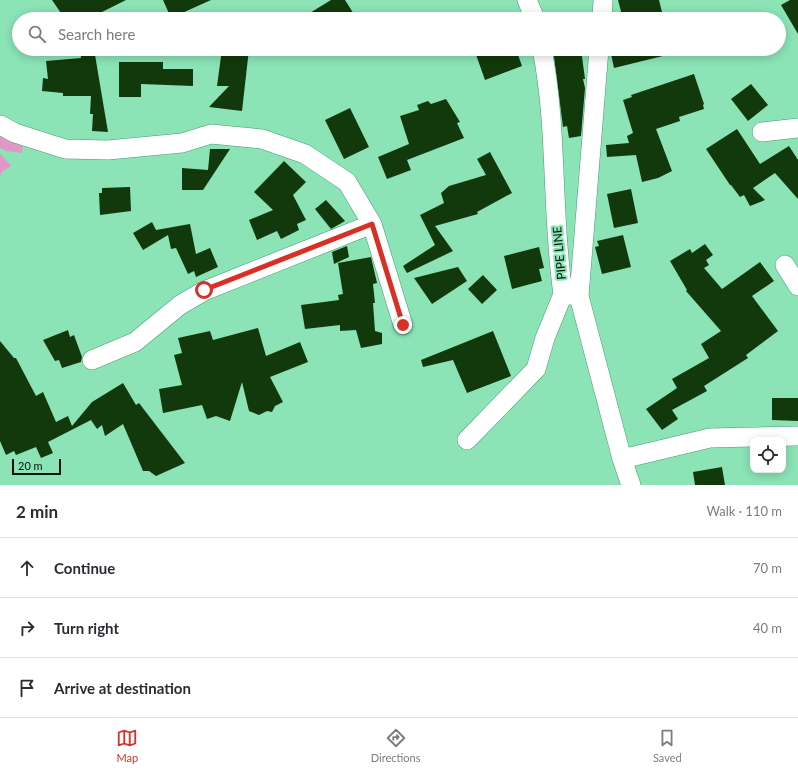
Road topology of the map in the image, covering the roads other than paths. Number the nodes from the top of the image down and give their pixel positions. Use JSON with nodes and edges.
{"nodes":[{"id":1,"x":527,"y":0,"type":"edge"},
{"id":2,"x":603,"y":0,"type":"edge"},
{"id":3,"x":532,"y":12,"type":"edge"},
{"id":4,"x":602,"y":12,"type":"edge"},
{"id":5,"x":543,"y":56,"type":"edge"},
{"id":6,"x":598,"y":56,"type":"edge"},
{"id":7,"x":0,"y":125,"type":"edge"},
{"id":8,"x":798,"y":128,"type":"edge"},
{"id":9,"x":762,"y":132,"type":"dead end"},
{"id":10,"x":372,"y":224,"type":"junction"},
{"id":11,"x":785,"y":264,"type":"dead end"},
{"id":12,"x":798,"y":286,"type":"edge"},
{"id":13,"x":571,"y":295,"type":"junction"},
{"id":14,"x":403,"y":325,"type":"dead end"},
{"id":15,"x":92,"y":360,"type":"dead end"},
{"id":16,"x":798,"y":436,"type":"edge"},
{"id":17,"x":467,"y":440,"type":"dead end"},
{"id":18,"x":622,"y":459,"type":"junction"},
{"id":19,"x":631,"y":485,"type":"edge"}],
"edges":[{"from":1,"to":3,"type":"street"},
{"from":2,"to":4,"type":"street"},
{"from":5,"to":13,"type":"street","name":"PIPE LINE"},
{"from":6,"to":13,"type":"street"},
{"from":7,"to":10,"type":"street"},
{"from":8,"to":9,"type":"street"},
{"from":10,"to":14,"type":"street"},
{"from":10,"to":15,"type":"street"},
{"from":11,"to":12,"type":"street"},
{"from":13,"to":17,"type":"street"},
{"from":13,"to":18,"type":"street","name":"PIPE LINE"},
{"from":16,"to":18,"type":"street"},
{"from":18,"to":19,"type":"street","name":"PIPE LINE"}]}
